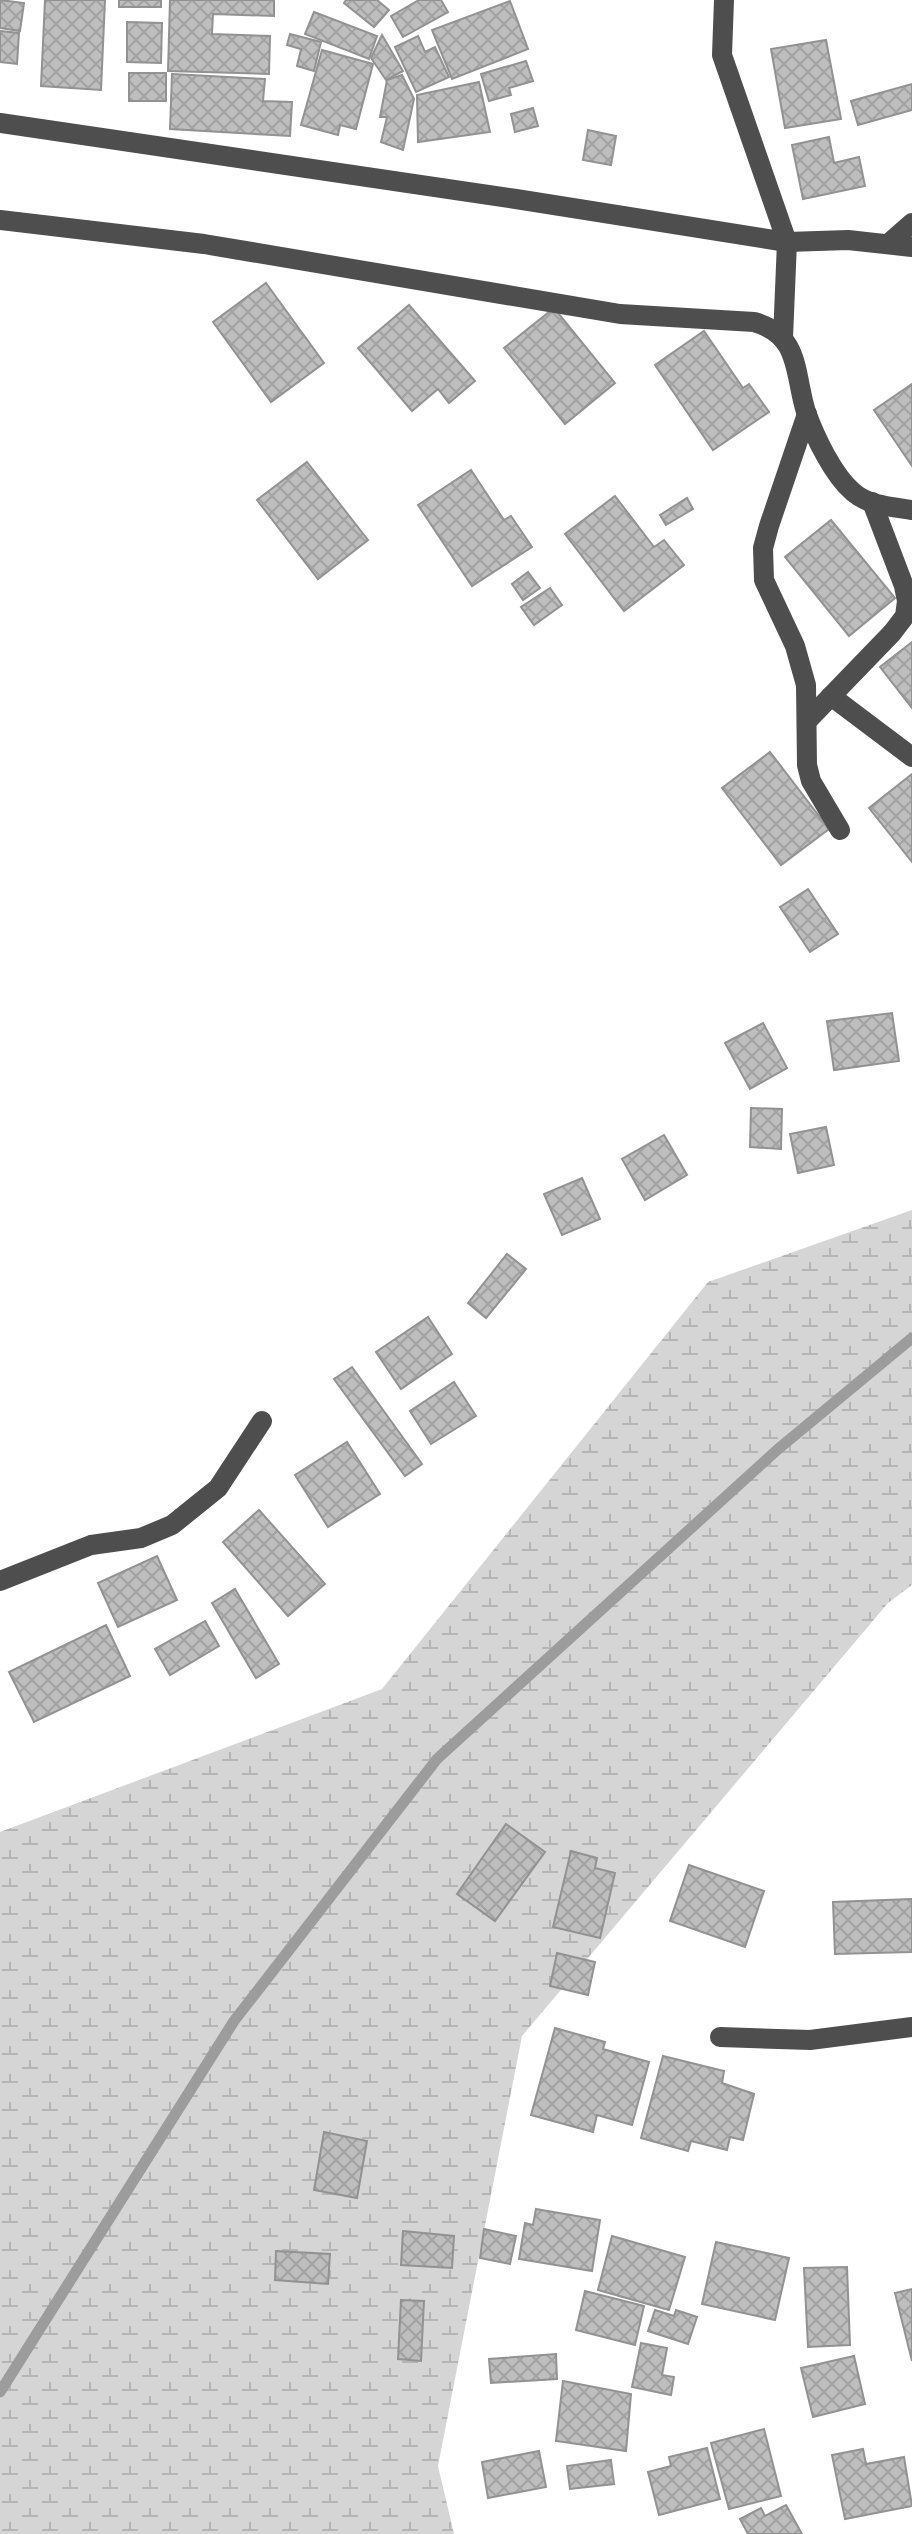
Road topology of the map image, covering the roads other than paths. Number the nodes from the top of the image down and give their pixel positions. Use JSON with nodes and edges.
{"nodes":[{"id":1,"x":724,"y":0,"type":"edge"},
{"id":2,"x":0,"y":123,"type":"edge"},
{"id":3,"x":0,"y":220,"type":"edge"},
{"id":4,"x":912,"y":223,"type":"edge"},
{"id":5,"x":787,"y":242,"type":"junction"},
{"id":6,"x":888,"y":244,"type":"junction"},
{"id":7,"x":912,"y":247,"type":"edge"},
{"id":8,"x":783,"y":338,"type":"junction"},
{"id":9,"x":807,"y":414,"type":"junction"},
{"id":10,"x":872,"y":502,"type":"junction"},
{"id":11,"x":912,"y":510,"type":"edge"},
{"id":12,"x":831,"y":696,"type":"junction"},
{"id":13,"x":807,"y":721,"type":"junction"},
{"id":14,"x":912,"y":757,"type":"edge"},
{"id":15,"x":840,"y":830,"type":"dead end"},
{"id":16,"x":262,"y":1421,"type":"dead end"},
{"id":17,"x":0,"y":1581,"type":"edge"},
{"id":18,"x":912,"y":2027,"type":"edge"},
{"id":19,"x":720,"y":2037,"type":"dead end"}],
"edges":[{"from":1,"to":5,"type":"street"},
{"from":2,"to":5,"type":"street"},
{"from":3,"to":8,"type":"street"},
{"from":4,"to":6,"type":"street"},
{"from":5,"to":6,"type":"street"},
{"from":5,"to":8,"type":"street"},
{"from":6,"to":7,"type":"street"},
{"from":8,"to":9,"type":"street"},
{"from":9,"to":10,"type":"street"},
{"from":9,"to":13,"type":"street"},
{"from":10,"to":11,"type":"street"},
{"from":10,"to":12,"type":"street"},
{"from":12,"to":13,"type":"street"},
{"from":12,"to":14,"type":"street"},
{"from":13,"to":15,"type":"street"},
{"from":16,"to":17,"type":"street"},
{"from":18,"to":19,"type":"street"}]}
